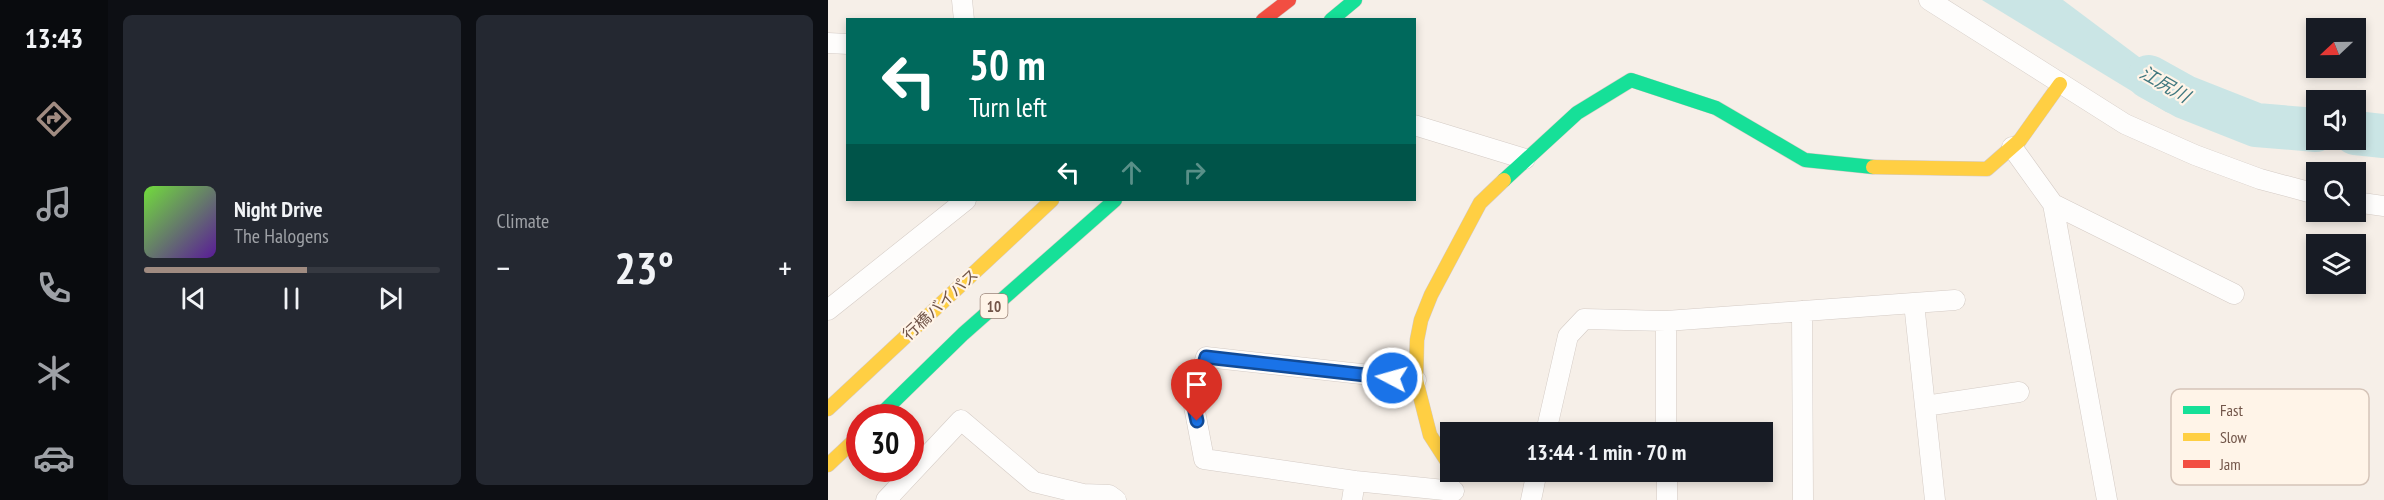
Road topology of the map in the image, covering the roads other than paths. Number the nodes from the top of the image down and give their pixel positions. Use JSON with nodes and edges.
{"nodes":[{"id":1,"x":962,"y":0,"type":"edge"},
{"id":2,"x":1288,"y":0,"type":"edge"},
{"id":3,"x":1355,"y":0,"type":"edge"},
{"id":4,"x":1929,"y":0,"type":"edge"},
{"id":5,"x":964,"y":18,"type":"edge"},
{"id":6,"x":1266,"y":18,"type":"edge"},
{"id":7,"x":1333,"y":18,"type":"edge"},
{"id":8,"x":828,"y":43,"type":"edge"},
{"id":9,"x":846,"y":44,"type":"edge"},
{"id":10,"x":2060,"y":84,"type":"junction"},
{"id":11,"x":1416,"y":126,"type":"edge"},
{"id":12,"x":2012,"y":147,"type":"junction"},
{"id":13,"x":1525,"y":159,"type":"junction"},
{"id":14,"x":2306,"y":191,"type":"edge"},
{"id":15,"x":965,"y":201,"type":"edge"},
{"id":16,"x":1051,"y":201,"type":"edge"},
{"id":17,"x":1114,"y":201,"type":"edge"},
{"id":18,"x":2053,"y":204,"type":"junction"},
{"id":19,"x":2366,"y":204,"type":"edge"},
{"id":20,"x":2384,"y":206,"type":"edge"},
{"id":21,"x":2234,"y":294,"type":"dead end"},
{"id":22,"x":1955,"y":300,"type":"dead end"},
{"id":23,"x":1914,"y":303,"type":"junction"},
{"id":24,"x":828,"y":310,"type":"edge"},
{"id":25,"x":1802,"y":311,"type":"junction"},
{"id":26,"x":1666,"y":321,"type":"junction"},
{"id":27,"x":1416,"y":380,"type":"junction"},
{"id":28,"x":2019,"y":392,"type":"dead end"},
{"id":29,"x":891,"y":404,"type":"edge"},
{"id":30,"x":1925,"y":406,"type":"junction"},
{"id":31,"x":828,"y":410,"type":"edge"},
{"id":32,"x":1548,"y":422,"type":"edge"},
{"id":33,"x":1666,"y":422,"type":"edge"},
{"id":34,"x":846,"y":448,"type":"edge"},
{"id":35,"x":1440,"y":450,"type":"edge"},
{"id":36,"x":828,"y":465,"type":"edge"},
{"id":37,"x":1535,"y":482,"type":"edge"},
{"id":38,"x":1666,"y":482,"type":"edge"},
{"id":39,"x":1354,"y":490,"type":"edge"},
{"id":40,"x":1456,"y":495,"type":"edge"},
{"id":41,"x":886,"y":500,"type":"edge"},
{"id":42,"x":1116,"y":500,"type":"edge"},
{"id":43,"x":1531,"y":500,"type":"edge"},
{"id":44,"x":1666,"y":500,"type":"edge"},
{"id":45,"x":1803,"y":500,"type":"edge"},
{"id":46,"x":1935,"y":500,"type":"edge"},
{"id":47,"x":2107,"y":500,"type":"edge"}],
"edges":[{"from":1,"to":5,"type":"street"},
{"from":2,"to":6,"type":"main road"},
{"from":3,"to":7,"type":"main road"},
{"from":4,"to":10,"type":"street"},
{"from":8,"to":9,"type":"street"},
{"from":10,"to":12,"type":"main road"},
{"from":10,"to":14,"type":"street"},
{"from":11,"to":13,"type":"street"},
{"from":12,"to":13,"type":"main road"},
{"from":12,"to":18,"type":"street"},
{"from":13,"to":27,"type":"main road"},
{"from":15,"to":24,"type":"street"},
{"from":16,"to":31,"type":"main road","name":"行橋バイパス","number":"10"},
{"from":17,"to":29,"type":"main road","number":"10"},
{"from":18,"to":21,"type":"street"},
{"from":18,"to":47,"type":"street"},
{"from":19,"to":20,"type":"street"},
{"from":22,"to":23,"type":"street"},
{"from":23,"to":25,"type":"street"},
{"from":23,"to":30,"type":"street"},
{"from":25,"to":26,"type":"street"},
{"from":25,"to":45,"type":"street"},
{"from":26,"to":32,"type":"street"},
{"from":26,"to":33,"type":"street"},
{"from":27,"to":35,"type":"main road"},
{"from":27,"to":39,"type":"street"},
{"from":28,"to":30,"type":"street"},
{"from":30,"to":46,"type":"street"},
{"from":34,"to":36,"type":"main road"},
{"from":37,"to":43,"type":"street"},
{"from":38,"to":44,"type":"street"},
{"from":39,"to":40,"type":"street"},
{"from":41,"to":42,"type":"street"}]}
